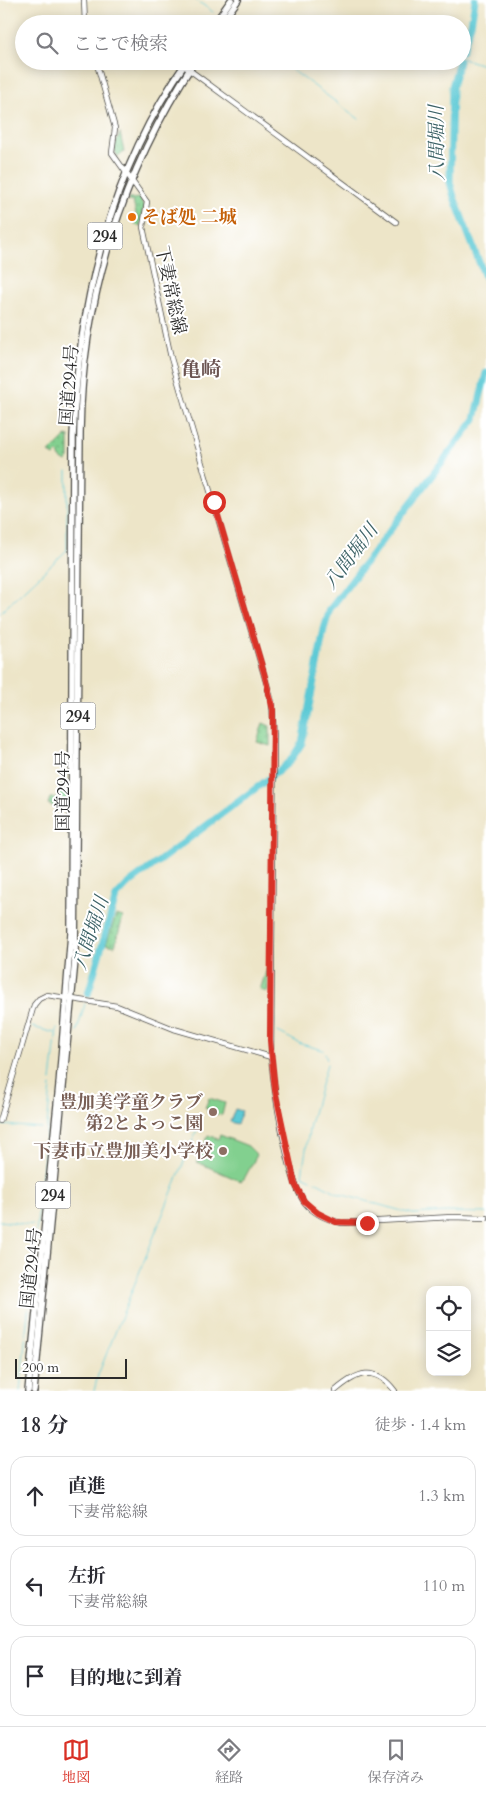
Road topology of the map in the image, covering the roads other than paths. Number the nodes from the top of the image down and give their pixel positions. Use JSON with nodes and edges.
{"nodes":[{"id":1,"x":84,"y":0,"type":"edge"},
{"id":2,"x":231,"y":0,"type":"edge"},
{"id":3,"x":238,"y":0,"type":"edge"},
{"id":4,"x":85,"y":15,"type":"edge"},
{"id":5,"x":220,"y":15,"type":"edge"},
{"id":6,"x":227,"y":15,"type":"edge"},
{"id":7,"x":99,"y":70,"type":"edge"},
{"id":8,"x":184,"y":70,"type":"edge"},
{"id":9,"x":185,"y":70,"type":"edge"},
{"id":10,"x":192,"y":70,"type":"edge"},
{"id":11,"x":126,"y":174,"type":"junction"},
{"id":12,"x":131,"y":180,"type":"junction"},
{"id":13,"x":396,"y":222,"type":"dead end"},
{"id":14,"x":69,"y":998,"type":"junction"},
{"id":15,"x":271,"y":1057,"type":"junction"},
{"id":16,"x":0,"y":1122,"type":"edge"},
{"id":17,"x":486,"y":1218,"type":"edge"},
{"id":18,"x":28,"y":1391,"type":"edge"},
{"id":19,"x":34,"y":1391,"type":"edge"},
{"id":20,"x":335,"y":1391,"type":"edge"},
{"id":21,"x":395,"y":1391,"type":"edge"}],
"edges":[{"from":1,"to":4,"type":"main road"},
{"from":2,"to":5,"type":"highway"},
{"from":3,"to":6,"type":"highway"},
{"from":7,"to":11,"type":"main road","name":"下妻常総線"},
{"from":8,"to":11,"type":"highway","name":"国道294号","number":"294"},
{"from":9,"to":12,"type":"highway","name":"国道294号","number":"294"},
{"from":10,"to":13,"type":"main road"},
{"from":11,"to":12,"type":"main road","name":"下妻常総線"},
{"from":11,"to":14,"type":"highway","name":"国道294号","number":"294"},
{"from":12,"to":14,"type":"highway","name":"国道294号","number":"294"},
{"from":12,"to":15,"type":"main road","name":"下妻常総線"},
{"from":14,"to":15,"type":"main road"},
{"from":14,"to":16,"type":"main road"},
{"from":14,"to":18,"type":"highway","name":"国道294号","number":"294"},
{"from":14,"to":19,"type":"highway","name":"国道294号","number":"294"},
{"from":15,"to":17,"type":"main road","name":"下妻常総線"},
{"from":20,"to":21,"type":"main road"}]}
